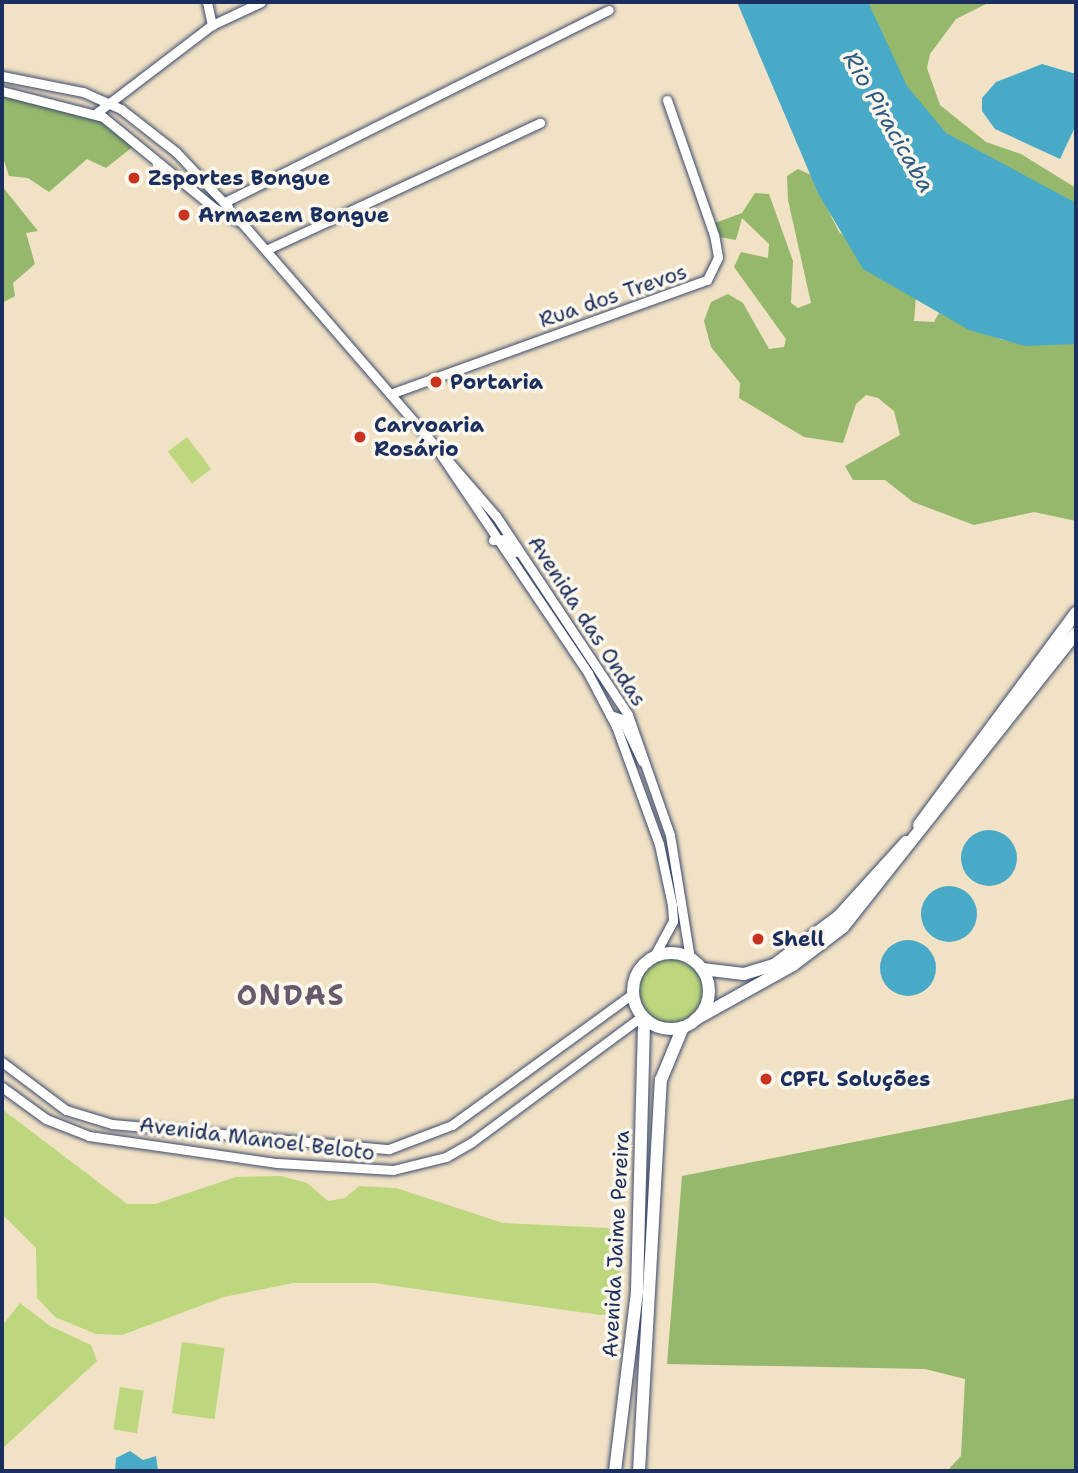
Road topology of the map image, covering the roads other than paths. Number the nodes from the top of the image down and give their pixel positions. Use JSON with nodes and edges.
{"nodes":[{"id":1,"x":207,"y":2,"type":"edge"},
{"id":2,"x":261,"y":2,"type":"edge"},
{"id":3,"x":609,"y":10,"type":"dead end"},
{"id":4,"x":212,"y":24,"type":"junction"},
{"id":5,"x":2,"y":76,"type":"edge"},
{"id":6,"x":2,"y":91,"type":"edge"},
{"id":7,"x":667,"y":100,"type":"dead end"},
{"id":8,"x":111,"y":104,"type":"junction"},
{"id":9,"x":95,"y":114,"type":"junction"},
{"id":10,"x":540,"y":123,"type":"dead end"},
{"id":11,"x":185,"y":162,"type":"junction"},
{"id":12,"x":172,"y":172,"type":"junction"},
{"id":13,"x":198,"y":175,"type":"junction"},
{"id":14,"x":188,"y":184,"type":"junction"},
{"id":15,"x":225,"y":202,"type":"junction"},
{"id":16,"x":234,"y":217,"type":"junction"},
{"id":17,"x":268,"y":249,"type":"junction"},
{"id":18,"x":390,"y":394,"type":"junction"},
{"id":19,"x":437,"y":447,"type":"junction"},
{"id":20,"x":447,"y":474,"type":"junction"},
{"id":21,"x":496,"y":516,"type":"junction"},
{"id":22,"x":492,"y":540,"type":"junction"},
{"id":23,"x":537,"y":577,"type":"junction"},
{"id":24,"x":1076,"y":613,"type":"edge"},
{"id":25,"x":1076,"y":633,"type":"edge"},
{"id":26,"x":610,"y":715,"type":"junction"},
{"id":27,"x":653,"y":777,"type":"junction"},
{"id":28,"x":653,"y":958,"type":"junction"},
{"id":29,"x":690,"y":959,"type":"junction"},
{"id":30,"x":702,"y":969,"type":"junction"},
{"id":31,"x":632,"y":994,"type":"junction"},
{"id":32,"x":643,"y":1017,"type":"junction"},
{"id":33,"x":696,"y":1020,"type":"junction"},
{"id":34,"x":683,"y":1027,"type":"junction"},
{"id":35,"x":2,"y":1062,"type":"edge"},
{"id":36,"x":2,"y":1087,"type":"edge"},
{"id":37,"x":615,"y":1471,"type":"edge"},
{"id":38,"x":639,"y":1471,"type":"edge"}],
"edges":[{"from":1,"to":4,"type":"street"},
{"from":2,"to":4,"type":"street"},
{"from":3,"to":15,"type":"street"},
{"from":4,"to":8,"type":"street"},
{"from":5,"to":8,"type":"street","name":"Avenida das Ondas"},
{"from":6,"to":9,"type":"street","name":"Avenida das Ondas"},
{"from":7,"to":18,"type":"street","name":"Rua dos Trevos"},
{"from":8,"to":9,"type":"street"},
{"from":8,"to":11,"type":"street","name":"Avenida das Ondas"},
{"from":9,"to":12,"type":"street","name":"Avenida das Ondas"},
{"from":10,"to":17,"type":"street"},
{"from":11,"to":12,"type":"street"},
{"from":11,"to":13,"type":"street","name":"Avenida das Ondas"},
{"from":12,"to":14,"type":"street","name":"Avenida das Ondas"},
{"from":13,"to":14,"type":"street"},
{"from":13,"to":15,"type":"street","name":"Avenida das Ondas"},
{"from":14,"to":16,"type":"street","name":"Avenida das Ondas"},
{"from":15,"to":16,"type":"street","name":"Avenida das Ondas"},
{"from":16,"to":17,"type":"street","name":"Avenida das Ondas"},
{"from":17,"to":18,"type":"street","name":"Avenida das Ondas"},
{"from":18,"to":19,"type":"street","name":"Avenida das Ondas"},
{"from":19,"to":20,"type":"street","name":"Avenida das Ondas"},
{"from":19,"to":21,"type":"street","name":"Avenida das Ondas"},
{"from":20,"to":21,"type":"street"},
{"from":20,"to":22,"type":"street","name":"Avenida das Ondas"},
{"from":21,"to":23,"type":"street","name":"Avenida das Ondas"},
{"from":22,"to":23,"type":"street"},
{"from":22,"to":26,"type":"street","name":"Avenida das Ondas"},
{"from":23,"to":27,"type":"street","name":"Avenida das Ondas"},
{"from":24,"to":30,"type":"main road"},
{"from":25,"to":33,"type":"main road"},
{"from":26,"to":27,"type":"street"},
{"from":26,"to":28,"type":"street","name":"Avenida das Ondas"},
{"from":27,"to":29,"type":"street","name":"Avenida das Ondas"},
{"from":28,"to":29,"type":"main road"},
{"from":28,"to":31,"type":"main road"},
{"from":29,"to":30,"type":"main road"},
{"from":30,"to":33,"type":"main road"},
{"from":31,"to":32,"type":"main road"},
{"from":31,"to":35,"type":"street","name":"Avenida Manoel Beloto"},
{"from":32,"to":34,"type":"main road"},
{"from":32,"to":36,"type":"street","name":"Avenida Manoel Beloto"},
{"from":32,"to":37,"type":"main road","name":"Avenida Jaime Pereira"},
{"from":33,"to":34,"type":"main road"},
{"from":34,"to":38,"type":"main road","name":"Avenida Jaime Pereira"}]}
